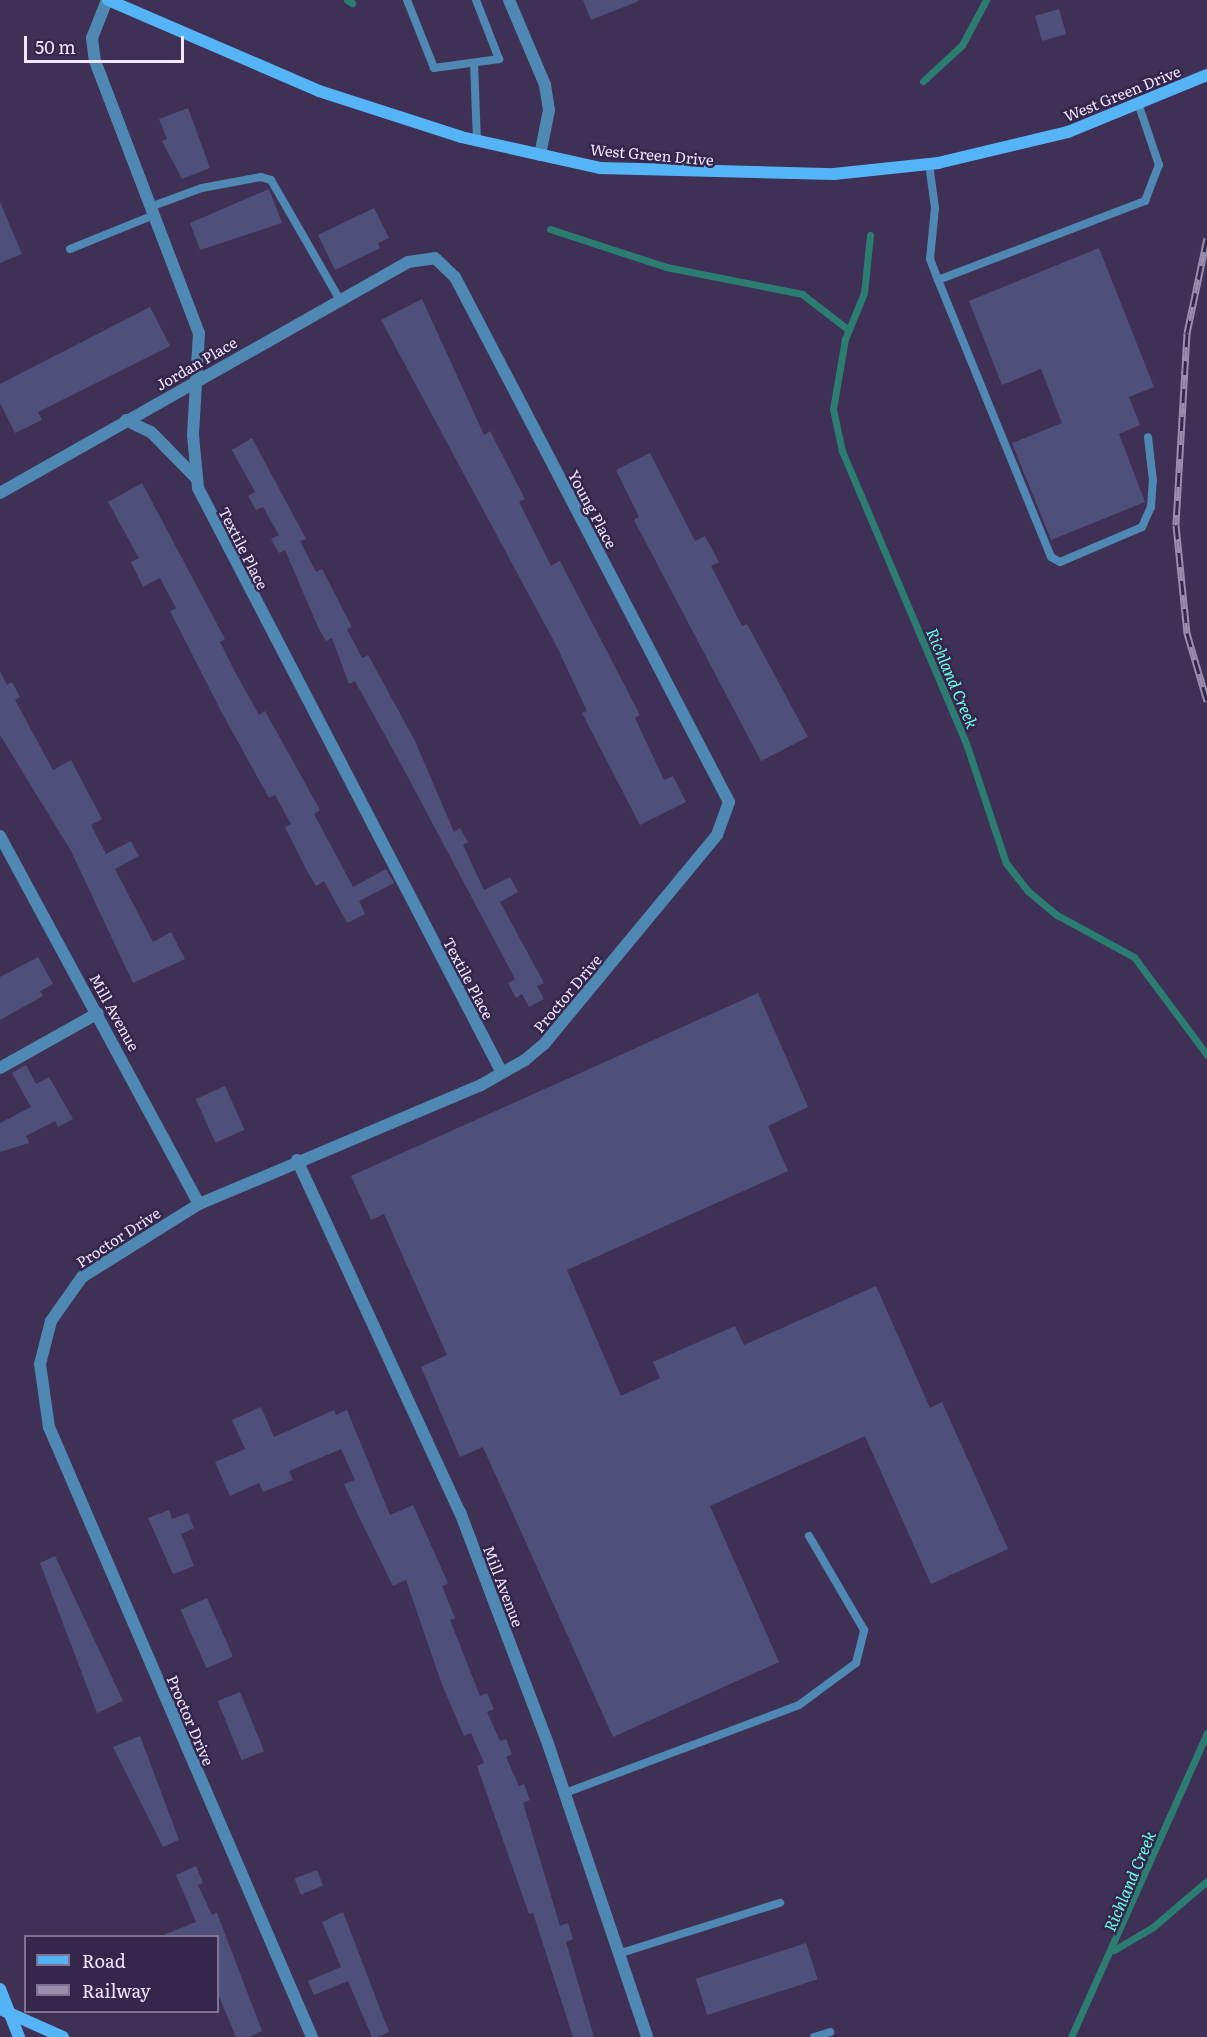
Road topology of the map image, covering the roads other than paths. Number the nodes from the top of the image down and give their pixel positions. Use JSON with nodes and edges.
{"nodes":[{"id":1,"x":108,"y":0,"type":"edge"},
{"id":2,"x":407,"y":0,"type":"edge"},
{"id":3,"x":476,"y":0,"type":"edge"},
{"id":4,"x":509,"y":0,"type":"edge"},
{"id":5,"x":474,"y":63,"type":"junction"},
{"id":6,"x":1207,"y":75,"type":"edge"},
{"id":7,"x":1138,"y":103,"type":"junction"},
{"id":8,"x":477,"y":141,"type":"junction"},
{"id":9,"x":540,"y":155,"type":"junction"},
{"id":10,"x":929,"y":164,"type":"junction"},
{"id":11,"x":152,"y":211,"type":"junction"},
{"id":12,"x":70,"y":249,"type":"dead end"},
{"id":13,"x":408,"y":262,"type":"joint"},
{"id":14,"x":938,"y":280,"type":"junction"},
{"id":15,"x":340,"y":300,"type":"junction"},
{"id":16,"x":200,"y":378,"type":"junction"},
{"id":17,"x":126,"y":420,"type":"junction"},
{"id":18,"x":1148,"y":437,"type":"dead end"},
{"id":19,"x":196,"y":478,"type":"junction"},
{"id":20,"x":0,"y":493,"type":"edge"},
{"id":21,"x":729,"y":806,"type":"joint"},
{"id":22,"x":0,"y":837,"type":"edge"},
{"id":23,"x":98,"y":1012,"type":"junction"},
{"id":24,"x":0,"y":1068,"type":"edge"},
{"id":25,"x":502,"y":1073,"type":"junction"},
{"id":26,"x":297,"y":1160,"type":"junction"},
{"id":27,"x":199,"y":1204,"type":"junction"},
{"id":28,"x":809,"y":1536,"type":"dead end"},
{"id":29,"x":565,"y":1793,"type":"junction"},
{"id":30,"x":780,"y":1903,"type":"dead end"},
{"id":31,"x":621,"y":1953,"type":"junction"},
{"id":32,"x":0,"y":1989,"type":"edge"},
{"id":33,"x":6,"y":2012,"type":"edge"},
{"id":34,"x":830,"y":2032,"type":"dead end"},
{"id":35,"x":19,"y":2037,"type":"edge"},
{"id":36,"x":63,"y":2037,"type":"edge"},
{"id":37,"x":312,"y":2037,"type":"edge"},
{"id":38,"x":647,"y":2037,"type":"edge"},
{"id":39,"x":814,"y":2037,"type":"edge"}],
"edges":[{"from":1,"to":8,"type":"main road","name":"West Green Drive"},
{"from":1,"to":11,"type":"street","name":"Textile Place"},
{"from":2,"to":5,"type":"lane"},
{"from":3,"to":5,"type":"lane"},
{"from":4,"to":9,"type":"street"},
{"from":5,"to":8,"type":"lane"},
{"from":6,"to":7,"type":"main road","name":"West Green Drive"},
{"from":7,"to":10,"type":"main road","name":"West Green Drive"},
{"from":7,"to":14,"type":"lane"},
{"from":8,"to":9,"type":"main road","name":"West Green Drive"},
{"from":9,"to":10,"type":"main road","name":"West Green Drive"},
{"from":10,"to":14,"type":"lane"},
{"from":11,"to":12,"type":"lane"},
{"from":11,"to":15,"type":"lane"},
{"from":11,"to":16,"type":"street","name":"Textile Place"},
{"from":13,"to":15,"type":"street","name":"Jordan Place"},
{"from":13,"to":21,"type":"street","name":"Young Place"},
{"from":14,"to":18,"type":"lane"},
{"from":15,"to":16,"type":"street","name":"Jordan Place"},
{"from":16,"to":17,"type":"street","name":"Jordan Place"},
{"from":16,"to":19,"type":"street","name":"Textile Place"},
{"from":17,"to":19,"type":"street"},
{"from":17,"to":20,"type":"street","name":"Jordan Place"},
{"from":19,"to":25,"type":"street","name":"Textile Place"},
{"from":21,"to":25,"type":"street","name":"Proctor Drive"},
{"from":22,"to":23,"type":"street","name":"Mill Avenue"},
{"from":23,"to":24,"type":"street"},
{"from":23,"to":27,"type":"street","name":"Mill Avenue"},
{"from":25,"to":26,"type":"street","name":"Proctor Drive"},
{"from":26,"to":27,"type":"street","name":"Proctor Drive"},
{"from":26,"to":29,"type":"street","name":"Mill Avenue"},
{"from":27,"to":37,"type":"street","name":"Proctor Drive"},
{"from":28,"to":29,"type":"lane"},
{"from":29,"to":31,"type":"street","name":"Mill Avenue"},
{"from":30,"to":31,"type":"lane"},
{"from":31,"to":38,"type":"street","name":"Mill Avenue"},
{"from":32,"to":33,"type":"main road"},
{"from":33,"to":35,"type":"main road"},
{"from":33,"to":36,"type":"main road"},
{"from":34,"to":39,"type":"lane"}]}
